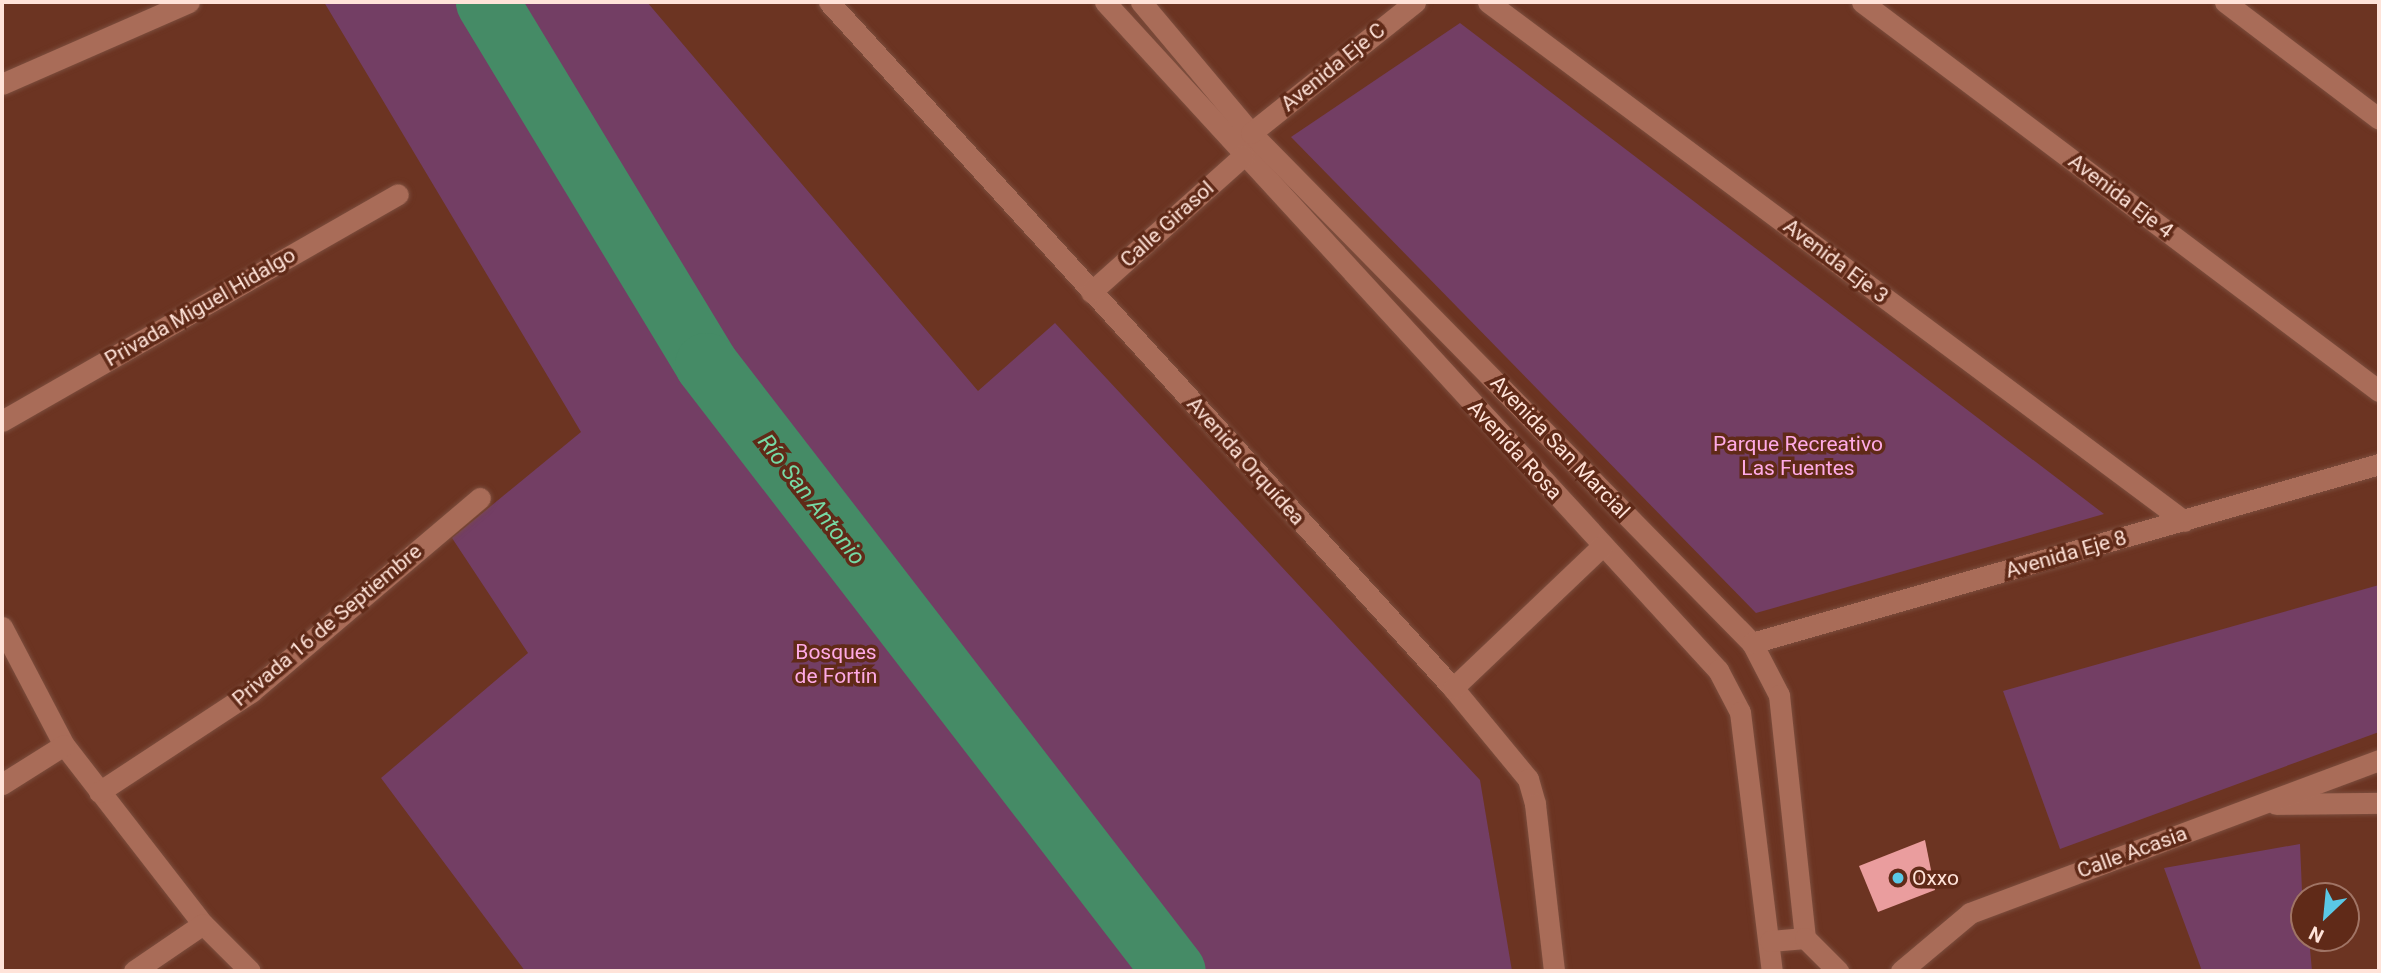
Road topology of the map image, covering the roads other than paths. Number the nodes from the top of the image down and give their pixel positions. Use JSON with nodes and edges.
{"nodes":[{"id":1,"x":189,"y":2,"type":"edge"},
{"id":2,"x":830,"y":2,"type":"edge"},
{"id":3,"x":1105,"y":2,"type":"edge"},
{"id":4,"x":1141,"y":2,"type":"edge"},
{"id":5,"x":1415,"y":2,"type":"edge"},
{"id":6,"x":1488,"y":2,"type":"edge"},
{"id":7,"x":1862,"y":2,"type":"edge"},
{"id":8,"x":2225,"y":2,"type":"edge"},
{"id":9,"x":2,"y":84,"type":"edge"},
{"id":10,"x":2379,"y":119,"type":"edge"},
{"id":11,"x":1251,"y":132,"type":"junction"},
{"id":12,"x":1243,"y":156,"type":"junction"},
{"id":13,"x":398,"y":194,"type":"dead end"},
{"id":14,"x":1091,"y":292,"type":"junction"},
{"id":15,"x":2379,"y":391,"type":"edge"},
{"id":16,"x":2,"y":421,"type":"edge"},
{"id":17,"x":2379,"y":464,"type":"edge"},
{"id":18,"x":480,"y":498,"type":"dead end"},
{"id":19,"x":2184,"y":521,"type":"junction"},
{"id":20,"x":1603,"y":545,"type":"junction"},
{"id":21,"x":2,"y":627,"type":"edge"},
{"id":22,"x":1752,"y":643,"type":"junction"},
{"id":23,"x":1453,"y":688,"type":"junction"},
{"id":24,"x":64,"y":745,"type":"junction"},
{"id":25,"x":2379,"y":760,"type":"edge"},
{"id":26,"x":2,"y":784,"type":"edge"},
{"id":27,"x":99,"y":792,"type":"junction"},
{"id":28,"x":2379,"y":803,"type":"edge"},
{"id":29,"x":2263,"y":804,"type":"junction"},
{"id":30,"x":203,"y":924,"type":"junction"},
{"id":31,"x":1805,"y":938,"type":"junction"},
{"id":32,"x":1770,"y":942,"type":"junction"},
{"id":33,"x":134,"y":971,"type":"edge"},
{"id":34,"x":250,"y":971,"type":"edge"},
{"id":35,"x":1554,"y":971,"type":"edge"},
{"id":36,"x":1772,"y":971,"type":"edge"},
{"id":37,"x":1838,"y":971,"type":"edge"},
{"id":38,"x":1901,"y":971,"type":"edge"}],
"edges":[{"from":1,"to":9,"type":"street"},
{"from":2,"to":14,"type":"street","name":"Avenida Orquídea"},
{"from":3,"to":12,"type":"street","name":"Avenida Rosa"},
{"from":4,"to":11,"type":"street","name":"Avenida San Marcial"},
{"from":5,"to":11,"type":"street","name":"Avenida Eje C"},
{"from":6,"to":19,"type":"street","name":"Avenida Eje 3"},
{"from":7,"to":15,"type":"street","name":"Avenida Eje 4"},
{"from":8,"to":10,"type":"street"},
{"from":11,"to":22,"type":"street","name":"Avenida San Marcial"},
{"from":12,"to":14,"type":"street","name":"Calle Girasol"},
{"from":12,"to":20,"type":"street","name":"Avenida Rosa"},
{"from":13,"to":16,"type":"street","name":"Privada Miguel Hidalgo"},
{"from":14,"to":23,"type":"street","name":"Avenida Orquídea"},
{"from":17,"to":19,"type":"street","name":"Avenida Eje 8"},
{"from":18,"to":27,"type":"street","name":"Privada 16 de Septiembre"},
{"from":19,"to":22,"type":"street","name":"Avenida Eje 8"},
{"from":20,"to":23,"type":"street"},
{"from":20,"to":32,"type":"street","name":"Avenida Rosa"},
{"from":21,"to":24,"type":"street"},
{"from":22,"to":31,"type":"street","name":"Avenida San Marcial"},
{"from":23,"to":35,"type":"street","name":"Avenida Orquídea"},
{"from":24,"to":26,"type":"street"},
{"from":24,"to":27,"type":"street"},
{"from":25,"to":29,"type":"street","name":"Calle Acasia"},
{"from":27,"to":30,"type":"street"},
{"from":28,"to":29,"type":"street"},
{"from":29,"to":38,"type":"street","name":"Calle Acasia"},
{"from":30,"to":33,"type":"street"},
{"from":30,"to":34,"type":"street"},
{"from":31,"to":32,"type":"street"},
{"from":31,"to":37,"type":"street"},
{"from":32,"to":36,"type":"street","name":"Avenida Rosa"}]}
